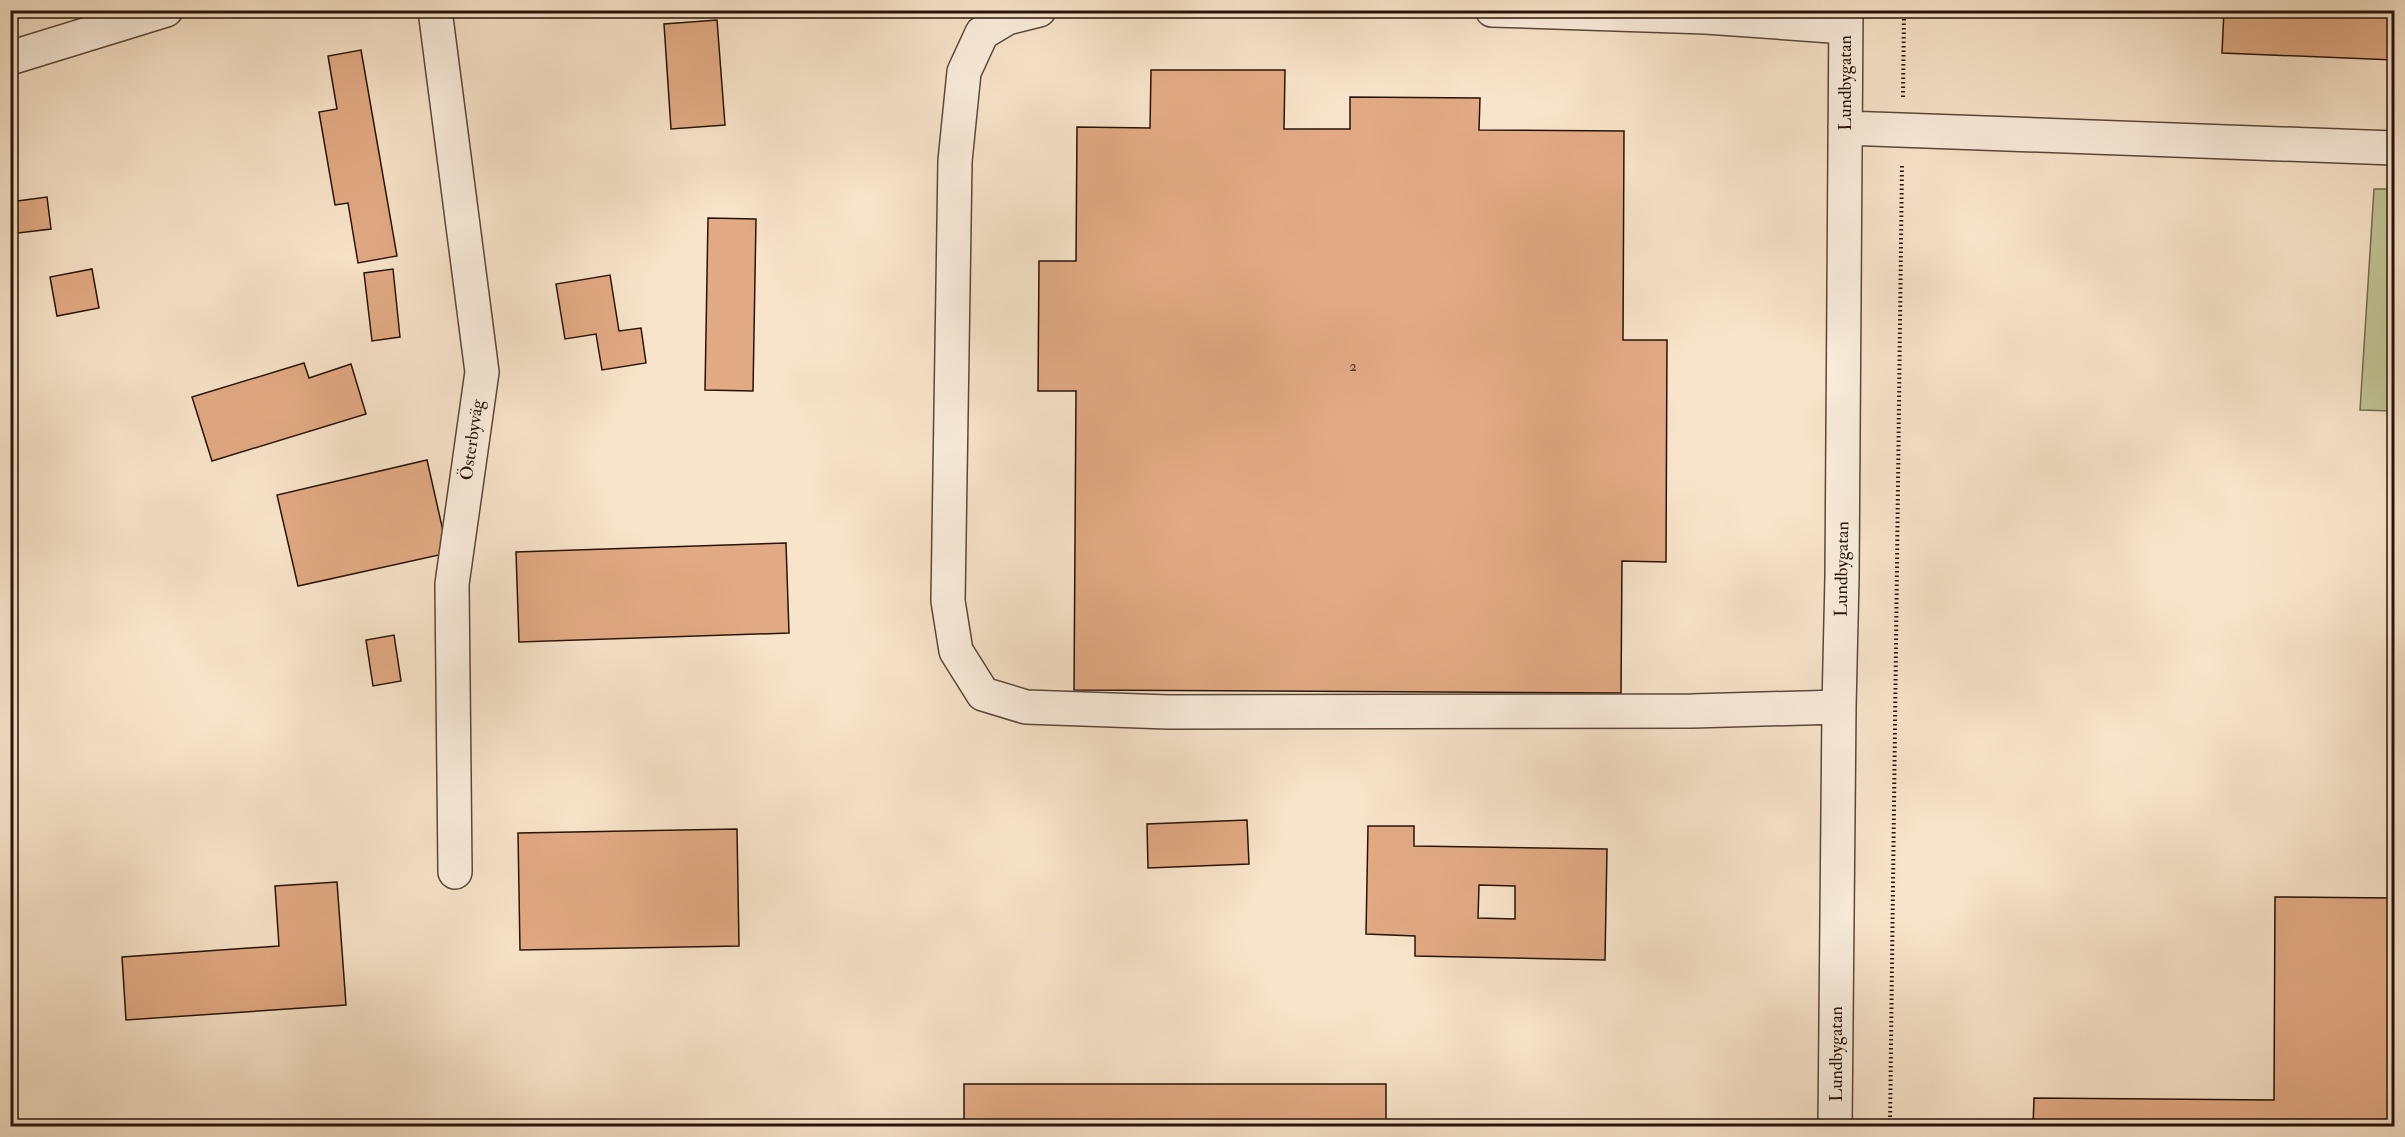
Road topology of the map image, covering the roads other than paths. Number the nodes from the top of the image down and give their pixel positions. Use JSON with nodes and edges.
{"nodes":[{"id":1,"x":166,"y":10,"type":"edge"},
{"id":2,"x":435,"y":10,"type":"edge"},
{"id":3,"x":1039,"y":10,"type":"edge"},
{"id":4,"x":1492,"y":10,"type":"edge"},
{"id":5,"x":1845,"y":19,"type":"edge"},
{"id":6,"x":10,"y":58,"type":"edge"},
{"id":7,"x":1845,"y":128,"type":"junction"},
{"id":8,"x":2394,"y":148,"type":"edge"},
{"id":9,"x":1839,"y":707,"type":"junction"},
{"id":10,"x":455,"y":872,"type":"dead end"},
{"id":11,"x":1836,"y":1126,"type":"edge"}],
"edges":[{"from":1,"to":6,"type":"street"},
{"from":2,"to":10,"type":"street","name":"Österbyväg"},
{"from":3,"to":9,"type":"street"},
{"from":4,"to":5,"type":"street"},
{"from":5,"to":7,"type":"street","name":"Lundbygatan"},
{"from":7,"to":8,"type":"street"},
{"from":7,"to":9,"type":"street","name":"Lundbygatan"},
{"from":9,"to":11,"type":"street","name":"Lundbygatan"}]}
